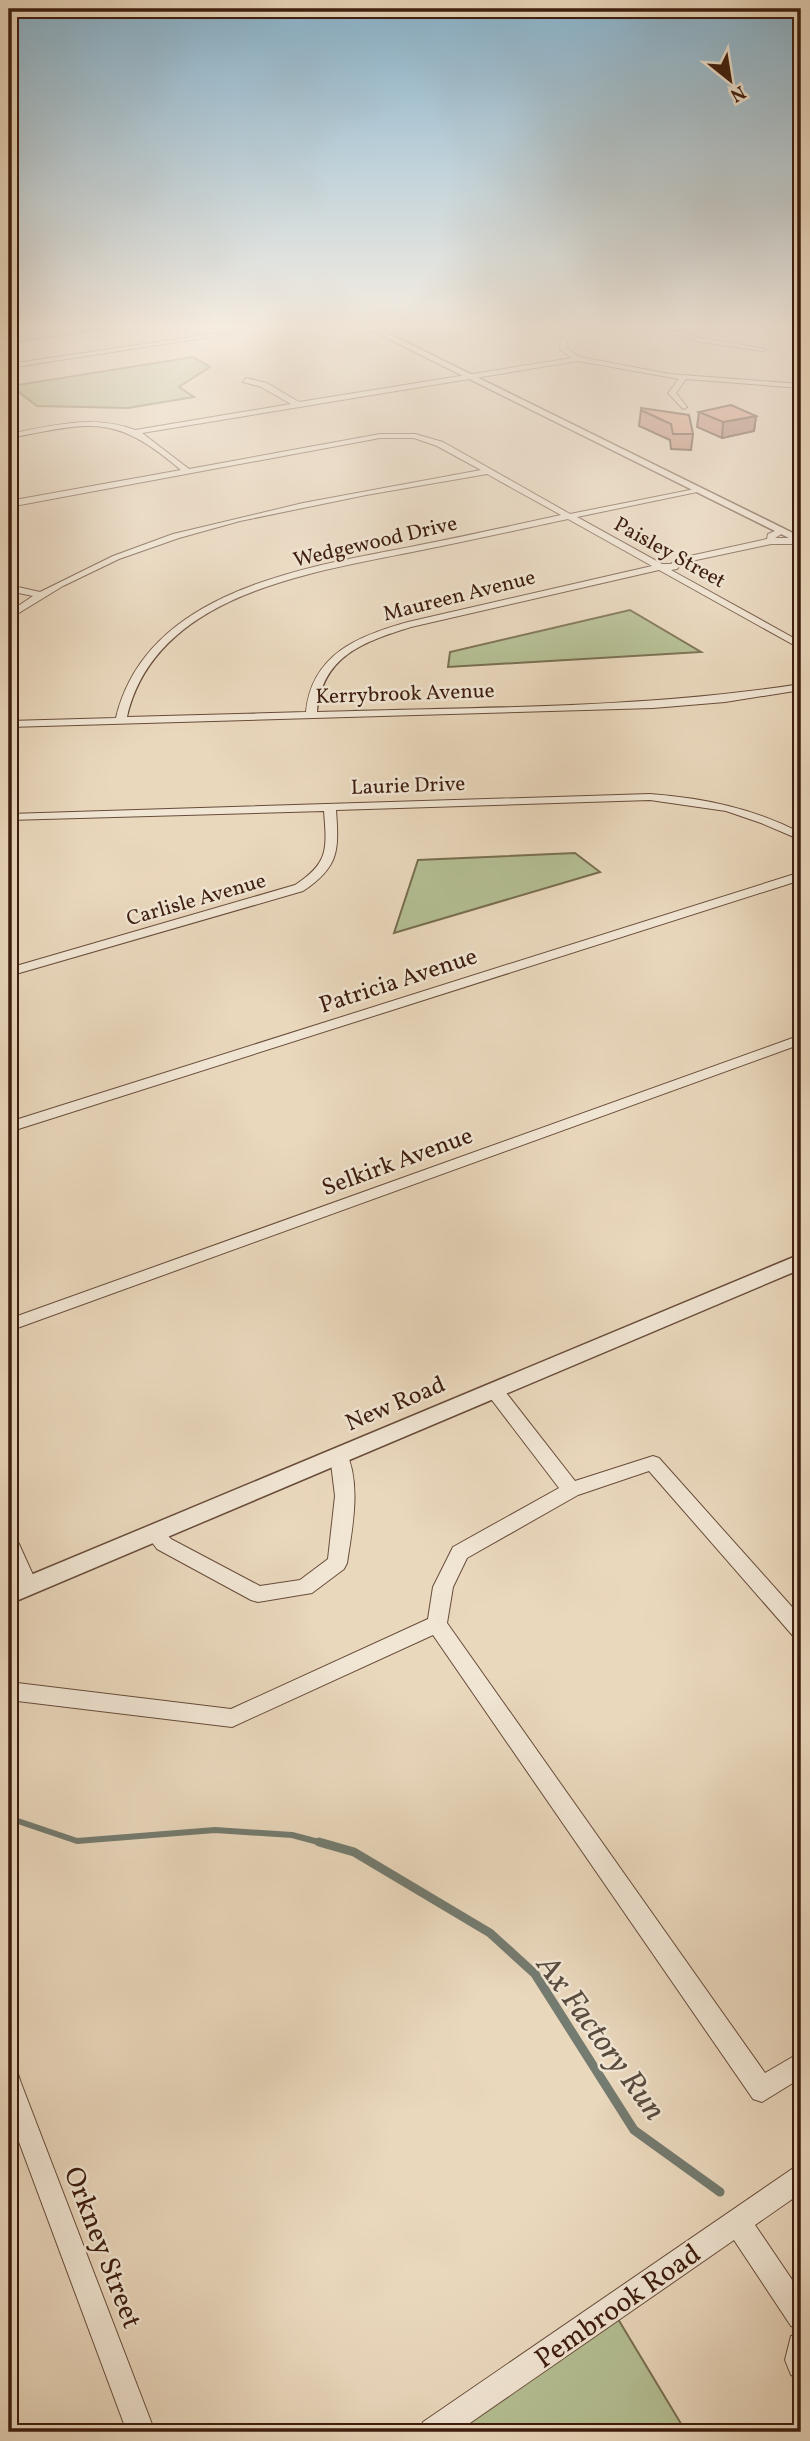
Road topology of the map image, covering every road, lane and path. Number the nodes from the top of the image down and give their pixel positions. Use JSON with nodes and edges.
{"nodes":[{"id":1,"x":144,"y":439,"type":"edge"},
{"id":2,"x":364,"y":439,"type":"edge"},
{"id":3,"x":427,"y":439,"type":"edge"},
{"id":4,"x":594,"y":439,"type":"edge"},
{"id":5,"x":488,"y":471,"type":"junction"},
{"id":6,"x":188,"y":472,"type":"junction"},
{"id":7,"x":697,"y":490,"type":"junction"},
{"id":8,"x":9,"y":504,"type":"edge"},
{"id":9,"x":570,"y":517,"type":"junction"},
{"id":10,"x":782,"y":531,"type":"junction"},
{"id":11,"x":771,"y":541,"type":"junction"},
{"id":12,"x":801,"y":541,"type":"edge"},
{"id":13,"x":660,"y":567,"type":"junction"},
{"id":14,"x":9,"y":588,"type":"edge"},
{"id":15,"x":39,"y":595,"type":"junction"},
{"id":16,"x":9,"y":616,"type":"edge"},
{"id":17,"x":801,"y":646,"type":"edge"},
{"id":18,"x":801,"y":687,"type":"edge"},
{"id":19,"x":311,"y":715,"type":"junction"},
{"id":20,"x":121,"y":721,"type":"junction"},
{"id":21,"x":9,"y":724,"type":"edge"},
{"id":22,"x":330,"y":807,"type":"junction"},
{"id":23,"x":9,"y":817,"type":"edge"},
{"id":24,"x":801,"y":837,"type":"edge"},
{"id":25,"x":801,"y":876,"type":"edge"},
{"id":26,"x":9,"y":972,"type":"edge"},
{"id":27,"x":801,"y":1039,"type":"edge"},
{"id":28,"x":9,"y":1127,"type":"edge"},
{"id":29,"x":801,"y":1261,"type":"edge"},
{"id":30,"x":9,"y":1325,"type":"edge"},
{"id":31,"x":494,"y":1390,"type":"junction"},
{"id":32,"x":339,"y":1455,"type":"junction"},
{"id":33,"x":571,"y":1490,"type":"junction"},
{"id":34,"x":154,"y":1534,"type":"junction"},
{"id":35,"x":9,"y":1544,"type":"edge"},
{"id":36,"x":18,"y":1590,"type":"edge"},
{"id":37,"x":437,"y":1624,"type":"junction"},
{"id":38,"x":801,"y":1630,"type":"edge"},
{"id":39,"x":9,"y":1690,"type":"edge"},
{"id":40,"x":801,"y":2064,"type":"edge"},
{"id":41,"x":9,"y":2082,"type":"edge"},
{"id":42,"x":801,"y":2178,"type":"edge"},
{"id":43,"x":738,"y":2222,"type":"junction"},
{"id":44,"x":801,"y":2316,"type":"edge"},
{"id":45,"x":801,"y":2346,"type":"edge"},
{"id":46,"x":801,"y":2365,"type":"edge"},
{"id":47,"x":141,"y":2432,"type":"edge"},
{"id":48,"x":433,"y":2432,"type":"edge"}],
"edges":[{"from":1,"to":6,"type":"street"},
{"from":2,"to":6,"type":"street","name":"Paisley Street"},
{"from":3,"to":5,"type":"street","name":"Paisley Street"},
{"from":4,"to":7,"type":"street"},
{"from":5,"to":9,"type":"street","name":"Paisley Street"},
{"from":5,"to":15,"type":"street"},
{"from":6,"to":8,"type":"street"},
{"from":7,"to":9,"type":"street","name":"Wedgewood Drive"},
{"from":7,"to":10,"type":"street"},
{"from":9,"to":13,"type":"street","name":"Paisley Street"},
{"from":9,"to":20,"type":"street","name":"Wedgewood Drive"},
{"from":10,"to":11,"type":"street"},
{"from":10,"to":12,"type":"street"},
{"from":11,"to":12,"type":"street","name":"Maureen Avenue"},
{"from":11,"to":13,"type":"street","name":"Maureen Avenue"},
{"from":13,"to":17,"type":"street","name":"Paisley Street"},
{"from":13,"to":19,"type":"street","name":"Maureen Avenue"},
{"from":14,"to":15,"type":"street"},
{"from":15,"to":16,"type":"street"},
{"from":18,"to":19,"type":"street","name":"Kerrybrook Avenue"},
{"from":19,"to":20,"type":"street","name":"Kerrybrook Avenue"},
{"from":20,"to":21,"type":"street","name":"Kerrybrook Avenue"},
{"from":22,"to":23,"type":"street","name":"Laurie Drive"},
{"from":22,"to":24,"type":"street","name":"Laurie Drive"},
{"from":22,"to":26,"type":"street","name":"Carlisle Avenue"},
{"from":25,"to":28,"type":"street","name":"Patricia Avenue"},
{"from":27,"to":30,"type":"street","name":"Selkirk Avenue"},
{"from":29,"to":31,"type":"street","name":"New Road"},
{"from":31,"to":32,"type":"street","name":"New Road"},
{"from":31,"to":33,"type":"street"},
{"from":32,"to":34,"type":"street","name":"New Road"},
{"from":32,"to":34,"type":"street"},
{"from":33,"to":37,"type":"street"},
{"from":33,"to":38,"type":"street"},
{"from":34,"to":36,"type":"street","name":"New Road"},
{"from":35,"to":36,"type":"street"},
{"from":37,"to":39,"type":"street"},
{"from":37,"to":40,"type":"street"},
{"from":41,"to":47,"type":"street","name":"Orkney Street"},
{"from":42,"to":43,"type":"street","name":"Pembrook Road"},
{"from":43,"to":44,"type":"street"},
{"from":43,"to":48,"type":"street","name":"Pembrook Road"},
{"from":45,"to":46,"type":"street"}]}
